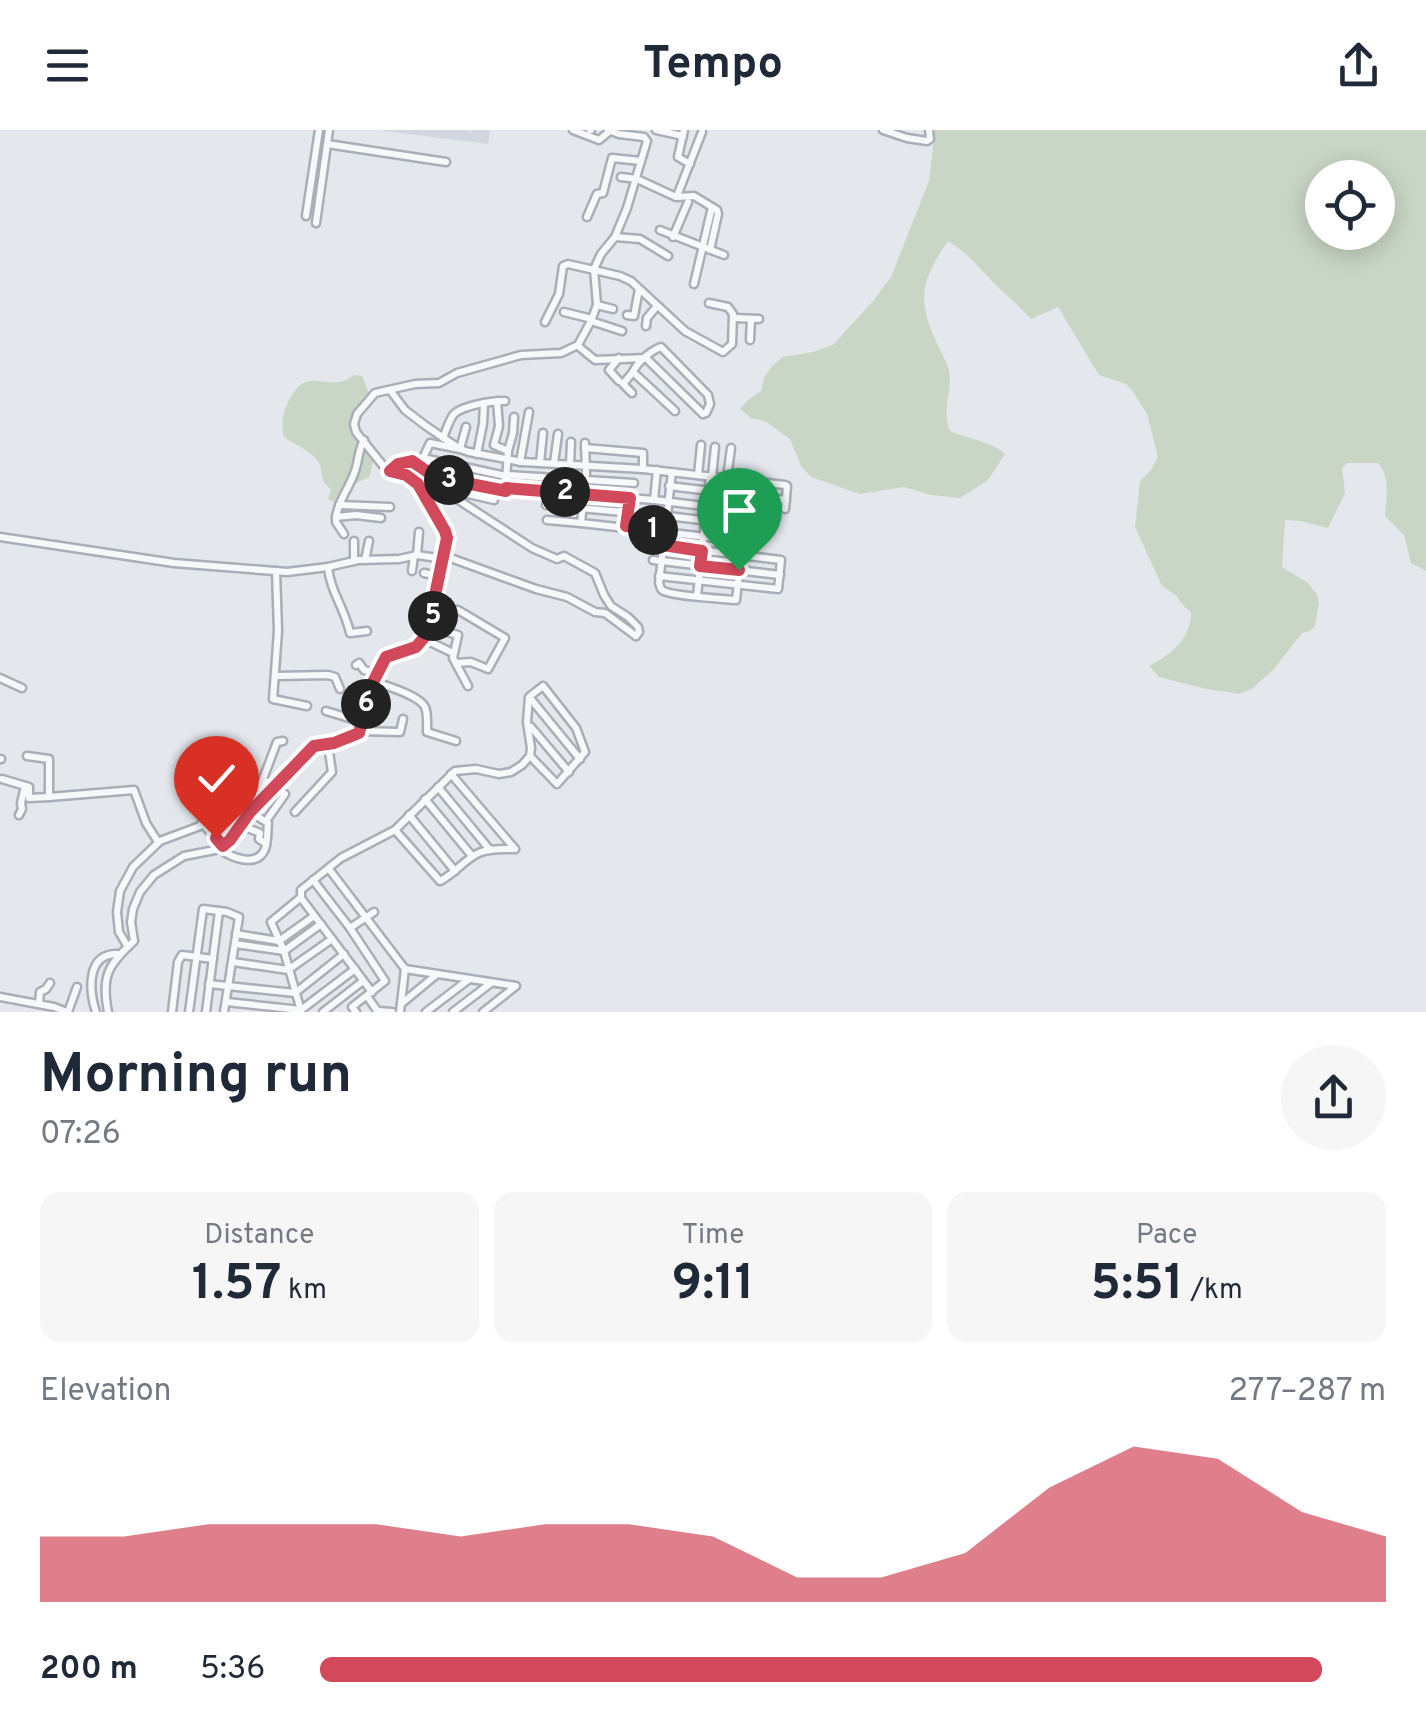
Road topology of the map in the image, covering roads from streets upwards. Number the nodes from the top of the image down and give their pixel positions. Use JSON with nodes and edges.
{"nodes":[{"id":1,"x":319,"y":130,"type":"edge"},
{"id":2,"x":329,"y":130,"type":"edge"},
{"id":3,"x":573,"y":130,"type":"edge"},
{"id":4,"x":656,"y":130,"type":"edge"},
{"id":5,"x":884,"y":130,"type":"edge"},
{"id":6,"x":929,"y":130,"type":"edge"},
{"id":7,"x":609,"y":131,"type":"edge"},
{"id":8,"x":702,"y":132,"type":"dead end"},
{"id":9,"x":631,"y":133,"type":"edge"},
{"id":10,"x":684,"y":133,"type":"edge"},
{"id":11,"x":327,"y":144,"type":"junction"},
{"id":12,"x":641,"y":161,"type":"junction"},
{"id":13,"x":446,"y":162,"type":"dead end"},
{"id":14,"x":690,"y":164,"type":"junction"},
{"id":15,"x":621,"y":177,"type":"dead end"},
{"id":16,"x":637,"y":180,"type":"junction"},
{"id":17,"x":676,"y":197,"type":"junction"},
{"id":18,"x":688,"y":202,"type":"dead end"},
{"id":19,"x":306,"y":216,"type":"dead end"},
{"id":20,"x":587,"y":218,"type":"dead end"},
{"id":21,"x":316,"y":223,"type":"dead end"},
{"id":22,"x":660,"y":230,"type":"dead end"},
{"id":23,"x":674,"y":236,"type":"junction"},
{"id":24,"x":615,"y":237,"type":"junction"},
{"id":25,"x":707,"y":249,"type":"junction"},
{"id":26,"x":724,"y":254,"type":"dead end"},
{"id":27,"x":668,"y":256,"type":"dead end"},
{"id":28,"x":594,"y":269,"type":"junction"},
{"id":29,"x":694,"y":284,"type":"dead end"},
{"id":30,"x":639,"y":288,"type":"junction"},
{"id":31,"x":709,"y":303,"type":"dead end"},
{"id":32,"x":596,"y":305,"type":"junction"},
{"id":33,"x":656,"y":306,"type":"junction"},
{"id":34,"x":613,"y":309,"type":"dead end"},
{"id":35,"x":564,"y":312,"type":"dead end"},
{"id":36,"x":627,"y":316,"type":"dead end"},
{"id":37,"x":734,"y":318,"type":"junction"},
{"id":38,"x":592,"y":320,"type":"junction"},
{"id":39,"x":545,"y":322,"type":"dead end"},
{"id":40,"x":646,"y":326,"type":"dead end"},
{"id":41,"x":622,"y":332,"type":"dead end"},
{"id":42,"x":750,"y":340,"type":"dead end"},
{"id":43,"x":578,"y":345,"type":"junction"},
{"id":44,"x":620,"y":357,"type":"junction"},
{"id":45,"x":646,"y":358,"type":"junction"},
{"id":46,"x":634,"y":372,"type":"junction"},
{"id":47,"x":619,"y":381,"type":"dead end"},
{"id":48,"x":390,"y":390,"type":"junction"},
{"id":49,"x":632,"y":393,"type":"dead end"},
{"id":50,"x":484,"y":403,"type":"junction"},
{"id":51,"x":675,"y":411,"type":"dead end"},
{"id":52,"x":529,"y":412,"type":"dead end"},
{"id":53,"x":514,"y":417,"type":"dead end"},
{"id":54,"x":466,"y":426,"type":"dead end"},
{"id":55,"x":542,"y":433,"type":"dead end"},
{"id":56,"x":558,"y":434,"type":"dead end"},
{"id":57,"x":443,"y":438,"type":"junction"},
{"id":58,"x":364,"y":440,"type":"junction"},
{"id":59,"x":571,"y":442,"type":"dead end"},
{"id":60,"x":700,"y":446,"type":"dead end"},
{"id":61,"x":716,"y":447,"type":"dead end"},
{"id":62,"x":731,"y":448,"type":"dead end"},
{"id":63,"x":460,"y":449,"type":"junction"},
{"id":64,"x":601,"y":449,"type":"junction"},
{"id":65,"x":615,"y":450,"type":"junction"},
{"id":66,"x":630,"y":452,"type":"junction"},
{"id":67,"x":478,"y":454,"type":"junction"},
{"id":68,"x":507,"y":455,"type":"junction"},
{"id":69,"x":422,"y":458,"type":"junction"},
{"id":70,"x":412,"y":461,"type":"junction"},
{"id":71,"x":520,"y":462,"type":"junction"},
{"id":72,"x":540,"y":463,"type":"junction"},
{"id":73,"x":554,"y":463,"type":"junction"},
{"id":74,"x":570,"y":464,"type":"junction"},
{"id":75,"x":458,"y":465,"type":"junction"},
{"id":76,"x":585,"y":466,"type":"junction"},
{"id":77,"x":598,"y":466,"type":"junction"},
{"id":78,"x":614,"y":468,"type":"junction"},
{"id":79,"x":644,"y":468,"type":"junction"},
{"id":80,"x":628,"y":469,"type":"junction"},
{"id":81,"x":428,"y":470,"type":"junction"},
{"id":82,"x":658,"y":470,"type":"junction"},
{"id":83,"x":390,"y":471,"type":"junction"},
{"id":84,"x":672,"y":472,"type":"junction"},
{"id":85,"x":506,"y":475,"type":"junction"},
{"id":86,"x":698,"y":475,"type":"junction"},
{"id":87,"x":435,"y":477,"type":"junction"},
{"id":88,"x":711,"y":477,"type":"junction"},
{"id":89,"x":727,"y":478,"type":"junction"},
{"id":90,"x":585,"y":479,"type":"junction"},
{"id":91,"x":455,"y":481,"type":"junction"},
{"id":92,"x":749,"y":481,"type":"junction"},
{"id":93,"x":634,"y":484,"type":"dead end"},
{"id":94,"x":670,"y":486,"type":"junction"},
{"id":95,"x":506,"y":491,"type":"junction"},
{"id":96,"x":709,"y":492,"type":"junction"},
{"id":97,"x":584,"y":494,"type":"junction"},
{"id":98,"x":747,"y":496,"type":"junction"},
{"id":99,"x":630,"y":498,"type":"junction"},
{"id":100,"x":494,"y":500,"type":"dead end"},
{"id":101,"x":654,"y":500,"type":"junction"},
{"id":102,"x":668,"y":501,"type":"junction"},
{"id":103,"x":339,"y":505,"type":"junction"},
{"id":104,"x":546,"y":505,"type":"dead end"},
{"id":105,"x":707,"y":506,"type":"junction"},
{"id":106,"x":390,"y":507,"type":"dead end"},
{"id":107,"x":582,"y":508,"type":"junction"},
{"id":108,"x":746,"y":511,"type":"junction"},
{"id":109,"x":628,"y":512,"type":"junction"},
{"id":110,"x":667,"y":516,"type":"junction"},
{"id":111,"x":336,"y":517,"type":"junction"},
{"id":112,"x":381,"y":518,"type":"dead end"},
{"id":113,"x":547,"y":520,"type":"dead end"},
{"id":114,"x":705,"y":521,"type":"junction"},
{"id":115,"x":581,"y":523,"type":"junction"},
{"id":116,"x":626,"y":526,"type":"junction"},
{"id":117,"x":744,"y":526,"type":"junction"},
{"id":118,"x":665,"y":531,"type":"junction"},
{"id":119,"x":419,"y":532,"type":"dead end"},
{"id":120,"x":344,"y":534,"type":"dead end"},
{"id":121,"x":704,"y":535,"type":"junction"},
{"id":122,"x":0,"y":536,"type":"edge"},
{"id":123,"x":354,"y":541,"type":"dead end"},
{"id":124,"x":369,"y":541,"type":"dead end"},
{"id":125,"x":743,"y":541,"type":"junction"},
{"id":126,"x":651,"y":544,"type":"dead end"},
{"id":127,"x":663,"y":545,"type":"junction"},
{"id":128,"x":702,"y":551,"type":"junction"},
{"id":129,"x":415,"y":555,"type":"junction"},
{"id":130,"x":741,"y":555,"type":"junction"},
{"id":131,"x":444,"y":558,"type":"junction"},
{"id":132,"x":365,"y":560,"type":"junction"},
{"id":133,"x":354,"y":561,"type":"junction"},
{"id":134,"x":657,"y":561,"type":"junction"},
{"id":135,"x":700,"y":566,"type":"junction"},
{"id":136,"x":328,"y":567,"type":"junction"},
{"id":137,"x":739,"y":570,"type":"junction"},
{"id":138,"x":276,"y":571,"type":"junction"},
{"id":139,"x":412,"y":572,"type":"dead end"},
{"id":140,"x":424,"y":573,"type":"dead end"},
{"id":141,"x":780,"y":575,"type":"junction"},
{"id":142,"x":439,"y":576,"type":"junction"},
{"id":143,"x":659,"y":576,"type":"junction"},
{"id":144,"x":699,"y":580,"type":"junction"},
{"id":145,"x":526,"y":584,"type":"junction"},
{"id":146,"x":738,"y":585,"type":"junction"},
{"id":147,"x":697,"y":596,"type":"junction"},
{"id":148,"x":524,"y":597,"type":"dead end"},
{"id":149,"x":434,"y":611,"type":"junction"},
{"id":150,"x":432,"y":628,"type":"junction"},
{"id":151,"x":367,"y":631,"type":"dead end"},
{"id":152,"x":424,"y":640,"type":"junction"},
{"id":153,"x":454,"y":653,"type":"junction"},
{"id":154,"x":369,"y":659,"type":"dead end"},
{"id":155,"x":456,"y":663,"type":"junction"},
{"id":156,"x":356,"y":665,"type":"dead end"},
{"id":157,"x":368,"y":671,"type":"junction"},
{"id":158,"x":276,"y":676,"type":"junction"},
{"id":159,"x":375,"y":677,"type":"junction"},
{"id":160,"x":0,"y":678,"type":"edge"},
{"id":161,"x":468,"y":686,"type":"dead end"},
{"id":162,"x":22,"y":688,"type":"dead end"},
{"id":163,"x":340,"y":689,"type":"dead end"},
{"id":164,"x":529,"y":698,"type":"junction"},
{"id":165,"x":307,"y":706,"type":"dead end"},
{"id":166,"x":536,"y":706,"type":"junction"},
{"id":167,"x":326,"y":711,"type":"dead end"},
{"id":168,"x":527,"y":712,"type":"junction"},
{"id":169,"x":403,"y":719,"type":"dead end"},
{"id":170,"x":362,"y":722,"type":"junction"},
{"id":171,"x":527,"y":722,"type":"junction"},
{"id":172,"x":360,"y":734,"type":"junction"},
{"id":173,"x":283,"y":741,"type":"dead end"},
{"id":174,"x":456,"y":741,"type":"dead end"},
{"id":175,"x":328,"y":744,"type":"junction"},
{"id":176,"x":26,"y":756,"type":"dead end"},
{"id":177,"x":530,"y":756,"type":"junction"},
{"id":178,"x":580,"y":759,"type":"junction"},
{"id":179,"x":569,"y":772,"type":"junction"},
{"id":180,"x":451,"y":774,"type":"junction"},
{"id":181,"x":2,"y":779,"type":"edge"},
{"id":182,"x":263,"y":779,"type":"junction"},
{"id":183,"x":25,"y":786,"type":"junction"},
{"id":184,"x":438,"y":787,"type":"junction"},
{"id":185,"x":242,"y":788,"type":"dead end"},
{"id":186,"x":274,"y":788,"type":"junction"},
{"id":187,"x":256,"y":790,"type":"dead end"},
{"id":188,"x":285,"y":794,"type":"dead end"},
{"id":189,"x":49,"y":797,"type":"junction"},
{"id":190,"x":214,"y":799,"type":"dead end"},
{"id":191,"x":425,"y":800,"type":"junction"},
{"id":192,"x":251,"y":811,"type":"junction"},
{"id":193,"x":296,"y":812,"type":"dead end"},
{"id":194,"x":19,"y":815,"type":"dead end"},
{"id":195,"x":409,"y":815,"type":"junction"},
{"id":196,"x":242,"y":821,"type":"junction"},
{"id":197,"x":266,"y":822,"type":"junction"},
{"id":198,"x":202,"y":823,"type":"junction"},
{"id":199,"x":396,"y":830,"type":"junction"},
{"id":200,"x":158,"y":842,"type":"junction"},
{"id":201,"x":266,"y":843,"type":"junction"},
{"id":202,"x":222,"y":848,"type":"junction"},
{"id":203,"x":490,"y":850,"type":"junction"},
{"id":204,"x":472,"y":856,"type":"junction"},
{"id":205,"x":328,"y":868,"type":"junction"},
{"id":206,"x":455,"y":871,"type":"junction"},
{"id":207,"x":313,"y":880,"type":"junction"},
{"id":208,"x":301,"y":898,"type":"junction"},
{"id":209,"x":219,"y":910,"type":"junction"},
{"id":210,"x":370,"y":914,"type":"junction"},
{"id":211,"x":314,"y":916,"type":"junction"},
{"id":212,"x":320,"y":924,"type":"junction"},
{"id":213,"x":350,"y":928,"type":"junction"},
{"id":214,"x":236,"y":934,"type":"junction"},
{"id":215,"x":332,"y":939,"type":"junction"},
{"id":216,"x":279,"y":940,"type":"junction"},
{"id":217,"x":235,"y":944,"type":"junction"},
{"id":218,"x":128,"y":947,"type":"junction"},
{"id":219,"x":284,"y":950,"type":"junction"},
{"id":220,"x":119,"y":954,"type":"junction"},
{"id":221,"x":344,"y":954,"type":"junction"},
{"id":222,"x":196,"y":956,"type":"junction"},
{"id":223,"x":213,"y":958,"type":"junction"},
{"id":224,"x":233,"y":962,"type":"junction"},
{"id":225,"x":354,"y":969,"type":"junction"},
{"id":226,"x":405,"y":969,"type":"junction"},
{"id":227,"x":288,"y":970,"type":"junction"},
{"id":228,"x":437,"y":974,"type":"junction"},
{"id":229,"x":469,"y":979,"type":"junction"},
{"id":230,"x":363,"y":981,"type":"junction"},
{"id":231,"x":492,"y":982,"type":"junction"},
{"id":232,"x":50,"y":983,"type":"dead end"},
{"id":233,"x":210,"y":984,"type":"junction"},
{"id":234,"x":229,"y":987,"type":"junction"},
{"id":235,"x":78,"y":988,"type":"dead end"},
{"id":236,"x":295,"y":993,"type":"junction"},
{"id":237,"x":370,"y":994,"type":"junction"},
{"id":238,"x":0,"y":998,"type":"edge"},
{"id":239,"x":226,"y":1002,"type":"junction"},
{"id":240,"x":38,"y":1004,"type":"junction"},
{"id":241,"x":401,"y":1008,"type":"edge"},
{"id":242,"x":351,"y":1010,"type":"edge"},
{"id":243,"x":301,"y":1011,"type":"edge"},
{"id":244,"x":378,"y":1011,"type":"edge"},
{"id":245,"x":67,"y":1012,"type":"edge"},
{"id":246,"x":96,"y":1012,"type":"edge"},
{"id":247,"x":108,"y":1012,"type":"edge"},
{"id":248,"x":172,"y":1012,"type":"edge"},
{"id":249,"x":189,"y":1012,"type":"edge"},
{"id":250,"x":206,"y":1012,"type":"edge"},
{"id":251,"x":224,"y":1012,"type":"edge"},
{"id":252,"x":323,"y":1012,"type":"edge"},
{"id":253,"x":392,"y":1012,"type":"edge"},
{"id":254,"x":426,"y":1012,"type":"edge"},
{"id":255,"x":453,"y":1012,"type":"edge"},
{"id":256,"x":483,"y":1012,"type":"edge"}],
"edges":[{"from":1,"to":19,"type":"street"},
{"from":2,"to":11,"type":"street"},
{"from":3,"to":7,"type":"street"},
{"from":4,"to":10,"type":"street"},
{"from":5,"to":6,"type":"street"},
{"from":7,"to":9,"type":"street"},
{"from":8,"to":14,"type":"street"},
{"from":9,"to":12,"type":"street"},
{"from":10,"to":14,"type":"street"},
{"from":11,"to":13,"type":"street"},
{"from":11,"to":21,"type":"street"},
{"from":12,"to":16,"type":"street"},
{"from":12,"to":20,"type":"street"},
{"from":14,"to":17,"type":"street"},
{"from":15,"to":16,"type":"street"},
{"from":16,"to":17,"type":"street"},
{"from":16,"to":24,"type":"street"},
{"from":17,"to":25,"type":"street"},
{"from":18,"to":23,"type":"street"},
{"from":22,"to":23,"type":"street"},
{"from":23,"to":25,"type":"street"},
{"from":24,"to":27,"type":"street"},
{"from":24,"to":28,"type":"street"},
{"from":25,"to":26,"type":"street"},
{"from":25,"to":29,"type":"street"},
{"from":28,"to":30,"type":"street"},
{"from":28,"to":32,"type":"street"},
{"from":28,"to":39,"type":"street"},
{"from":30,"to":33,"type":"street"},
{"from":30,"to":36,"type":"street"},
{"from":31,"to":37,"type":"street"},
{"from":32,"to":34,"type":"street"},
{"from":32,"to":38,"type":"street"},
{"from":33,"to":37,"type":"street"},
{"from":33,"to":40,"type":"street"},
{"from":35,"to":38,"type":"street"},
{"from":37,"to":42,"type":"street"},
{"from":38,"to":41,"type":"street"},
{"from":38,"to":43,"type":"street"},
{"from":43,"to":44,"type":"street"},
{"from":43,"to":48,"type":"street"},
{"from":44,"to":45,"type":"street"},
{"from":44,"to":47,"type":"street"},
{"from":45,"to":45,"type":"street"},
{"from":45,"to":46,"type":"street"},
{"from":46,"to":49,"type":"street"},
{"from":46,"to":51,"type":"street"},
{"from":48,"to":57,"type":"street"},
{"from":48,"to":58,"type":"street"},
{"from":50,"to":57,"type":"street"},
{"from":50,"to":67,"type":"street"},
{"from":50,"to":68,"type":"street"},
{"from":52,"to":71,"type":"street"},
{"from":53,"to":68,"type":"street"},
{"from":54,"to":63,"type":"street"},
{"from":55,"to":72,"type":"street"},
{"from":56,"to":73,"type":"street"},
{"from":57,"to":63,"type":"street"},
{"from":58,"to":83,"type":"street"},
{"from":58,"to":103,"type":"street"},
{"from":59,"to":74,"type":"street"},
{"from":60,"to":86,"type":"street"},
{"from":61,"to":88,"type":"street"},
{"from":62,"to":89,"type":"street"},
{"from":63,"to":67,"type":"street"},
{"from":63,"to":69,"type":"street"},
{"from":64,"to":65,"type":"street"},
{"from":64,"to":76,"type":"street"},
{"from":64,"to":77,"type":"street"},
{"from":65,"to":66,"type":"street"},
{"from":65,"to":78,"type":"street"},
{"from":66,"to":79,"type":"street"},
{"from":66,"to":80,"type":"street"},
{"from":67,"to":68,"type":"street"},
{"from":68,"to":71,"type":"street"},
{"from":68,"to":85,"type":"street"},
{"from":69,"to":70,"type":"street"},
{"from":69,"to":75,"type":"street"},
{"from":70,"to":81,"type":"street"},
{"from":70,"to":83,"type":"street"},
{"from":71,"to":72,"type":"street"},
{"from":72,"to":73,"type":"street"},
{"from":73,"to":74,"type":"street"},
{"from":74,"to":76,"type":"street"},
{"from":75,"to":85,"type":"street"},
{"from":75,"to":91,"type":"street"},
{"from":76,"to":77,"type":"street"},
{"from":76,"to":90,"type":"street"},
{"from":77,"to":78,"type":"street"},
{"from":78,"to":80,"type":"street"},
{"from":79,"to":80,"type":"street"},
{"from":79,"to":82,"type":"street"},
{"from":81,"to":87,"type":"street"},
{"from":81,"to":145,"type":"street"},
{"from":82,"to":84,"type":"street"},
{"from":82,"to":101,"type":"street"},
{"from":83,"to":131,"type":"street"},
{"from":84,"to":86,"type":"street"},
{"from":84,"to":94,"type":"street"},
{"from":85,"to":90,"type":"street"},
{"from":85,"to":95,"type":"street"},
{"from":86,"to":88,"type":"street"},
{"from":87,"to":91,"type":"street"},
{"from":87,"to":100,"type":"street"},
{"from":88,"to":89,"type":"street"},
{"from":88,"to":96,"type":"street"},
{"from":89,"to":92,"type":"street"},
{"from":90,"to":93,"type":"street"},
{"from":90,"to":97,"type":"street"},
{"from":91,"to":95,"type":"street"},
{"from":92,"to":98,"type":"street"},
{"from":92,"to":98,"type":"street"},
{"from":94,"to":96,"type":"street"},
{"from":94,"to":102,"type":"street"},
{"from":95,"to":97,"type":"street"},
{"from":96,"to":98,"type":"street"},
{"from":96,"to":105,"type":"street"},
{"from":97,"to":99,"type":"street"},
{"from":97,"to":107,"type":"street"},
{"from":98,"to":108,"type":"street"},
{"from":99,"to":101,"type":"street"},
{"from":99,"to":109,"type":"street"},
{"from":101,"to":102,"type":"street"},
{"from":102,"to":105,"type":"street"},
{"from":102,"to":110,"type":"street"},
{"from":103,"to":106,"type":"street"},
{"from":103,"to":111,"type":"street"},
{"from":104,"to":107,"type":"street"},
{"from":105,"to":108,"type":"street"},
{"from":105,"to":114,"type":"street"},
{"from":107,"to":109,"type":"street"},
{"from":107,"to":115,"type":"street"},
{"from":108,"to":117,"type":"street"},
{"from":109,"to":110,"type":"street"},
{"from":109,"to":116,"type":"street"},
{"from":110,"to":114,"type":"street"},
{"from":110,"to":118,"type":"street"},
{"from":111,"to":112,"type":"street"},
{"from":111,"to":120,"type":"street"},
{"from":113,"to":115,"type":"street"},
{"from":114,"to":117,"type":"street"},
{"from":114,"to":121,"type":"street"},
{"from":115,"to":116,"type":"street"},
{"from":116,"to":118,"type":"street"},
{"from":117,"to":125,"type":"street"},
{"from":118,"to":121,"type":"street"},
{"from":118,"to":127,"type":"street"},
{"from":119,"to":129,"type":"street"},
{"from":121,"to":125,"type":"street"},
{"from":121,"to":128,"type":"street"},
{"from":122,"to":138,"type":"street"},
{"from":123,"to":133,"type":"street"},
{"from":124,"to":132,"type":"street"},
{"from":125,"to":130,"type":"street"},
{"from":126,"to":127,"type":"street"},
{"from":127,"to":128,"type":"street"},
{"from":127,"to":134,"type":"street"},
{"from":128,"to":130,"type":"street"},
{"from":128,"to":135,"type":"street"},
{"from":129,"to":131,"type":"street"},
{"from":129,"to":132,"type":"street"},
{"from":129,"to":139,"type":"street"},
{"from":130,"to":137,"type":"street"},
{"from":130,"to":141,"type":"street"},
{"from":131,"to":142,"type":"street"},
{"from":131,"to":145,"type":"street"},
{"from":132,"to":133,"type":"street"},
{"from":133,"to":136,"type":"street"},
{"from":134,"to":135,"type":"street"},
{"from":134,"to":143,"type":"street"},
{"from":135,"to":137,"type":"street"},
{"from":135,"to":144,"type":"street"},
{"from":136,"to":138,"type":"street"},
{"from":136,"to":151,"type":"street"},
{"from":137,"to":141,"type":"street"},
{"from":137,"to":146,"type":"street"},
{"from":138,"to":158,"type":"street"},
{"from":140,"to":142,"type":"street"},
{"from":141,"to":146,"type":"street"},
{"from":142,"to":149,"type":"street"},
{"from":143,"to":144,"type":"street"},
{"from":143,"to":147,"type":"street"},
{"from":144,"to":146,"type":"street"},
{"from":144,"to":147,"type":"street"},
{"from":145,"to":148,"type":"street"},
{"from":146,"to":147,"type":"street"},
{"from":149,"to":150,"type":"street"},
{"from":149,"to":155,"type":"street"},
{"from":150,"to":152,"type":"street"},
{"from":150,"to":153,"type":"street"},
{"from":152,"to":153,"type":"street"},
{"from":152,"to":159,"type":"street"},
{"from":153,"to":155,"type":"street"},
{"from":154,"to":157,"type":"street"},
{"from":155,"to":161,"type":"street"},
{"from":156,"to":157,"type":"street"},
{"from":157,"to":159,"type":"street"},
{"from":158,"to":163,"type":"street"},
{"from":158,"to":165,"type":"street"},
{"from":159,"to":170,"type":"street"},
{"from":159,"to":174,"type":"street"},
{"from":160,"to":162,"type":"street"},
{"from":164,"to":166,"type":"street"},
{"from":164,"to":168,"type":"street"},
{"from":164,"to":178,"type":"street"},
{"from":166,"to":168,"type":"street"},
{"from":166,"to":178,"type":"street"},
{"from":167,"to":170,"type":"street"},
{"from":168,"to":171,"type":"street"},
{"from":169,"to":172,"type":"street"},
{"from":170,"to":172,"type":"street"},
{"from":171,"to":177,"type":"street"},
{"from":171,"to":179,"type":"street"},
{"from":172,"to":175,"type":"street"},
{"from":173,"to":182,"type":"street"},
{"from":175,"to":186,"type":"street"},
{"from":175,"to":193,"type":"street"},
{"from":176,"to":189,"type":"street"},
{"from":177,"to":179,"type":"street"},
{"from":177,"to":180,"type":"street"},
{"from":178,"to":179,"type":"street"},
{"from":180,"to":184,"type":"street"},
{"from":180,"to":203,"type":"street"},
{"from":181,"to":183,"type":"street"},
{"from":182,"to":186,"type":"street"},
{"from":182,"to":187,"type":"street"},
{"from":183,"to":189,"type":"street"},
{"from":183,"to":194,"type":"street"},
{"from":184,"to":191,"type":"street"},
{"from":184,"to":203,"type":"street"},
{"from":185,"to":192,"type":"street"},
{"from":186,"to":192,"type":"street"},
{"from":188,"to":197,"type":"street"},
{"from":189,"to":200,"type":"street"},
{"from":190,"to":198,"type":"street"},
{"from":191,"to":195,"type":"street"},
{"from":191,"to":204,"type":"street"},
{"from":192,"to":196,"type":"street"},
{"from":192,"to":197,"type":"street"},
{"from":195,"to":199,"type":"street"},
{"from":195,"to":206,"type":"street"},
{"from":196,"to":201,"type":"street"},
{"from":196,"to":202,"type":"street"},
{"from":197,"to":201,"type":"street"},
{"from":198,"to":200,"type":"street"},
{"from":198,"to":202,"type":"street"},
{"from":199,"to":205,"type":"street"},
{"from":199,"to":206,"type":"street"},
{"from":200,"to":218,"type":"street"},
{"from":201,"to":202,"type":"street"},
{"from":202,"to":218,"type":"street"},
{"from":203,"to":204,"type":"street"},
{"from":204,"to":206,"type":"street"},
{"from":205,"to":207,"type":"street"},
{"from":205,"to":210,"type":"street"},
{"from":207,"to":208,"type":"street"},
{"from":207,"to":213,"type":"street"},
{"from":208,"to":211,"type":"street"},
{"from":208,"to":216,"type":"street"},
{"from":209,"to":214,"type":"street"},
{"from":209,"to":222,"type":"street"},
{"from":209,"to":223,"type":"street"},
{"from":210,"to":213,"type":"street"},
{"from":210,"to":226,"type":"street"},
{"from":211,"to":212,"type":"street"},
{"from":211,"to":216,"type":"street"},
{"from":212,"to":215,"type":"street"},
{"from":212,"to":219,"type":"street"},
{"from":213,"to":237,"type":"street"},
{"from":214,"to":216,"type":"street"},
{"from":214,"to":217,"type":"street"},
{"from":215,"to":221,"type":"street"},
{"from":215,"to":227,"type":"street"},
{"from":216,"to":219,"type":"street"},
{"from":217,"to":219,"type":"street"},
{"from":217,"to":224,"type":"street"},
{"from":218,"to":220,"type":"street"},
{"from":219,"to":227,"type":"street"},
{"from":220,"to":246,"type":"street"},
{"from":220,"to":247,"type":"street"},
{"from":221,"to":225,"type":"street"},
{"from":221,"to":236,"type":"street"},
{"from":222,"to":223,"type":"street"},
{"from":222,"to":248,"type":"street"},
{"from":222,"to":249,"type":"street"},
{"from":223,"to":233,"type":"street"},
{"from":224,"to":227,"type":"street"},
{"from":224,"to":234,"type":"street"},
{"from":225,"to":230,"type":"street"},
{"from":225,"to":243,"type":"street"},
{"from":226,"to":228,"type":"street"},
{"from":226,"to":241,"type":"street"},
{"from":227,"to":236,"type":"street"},
{"from":228,"to":229,"type":"street"},
{"from":228,"to":241,"type":"street"},
{"from":229,"to":231,"type":"street"},
{"from":229,"to":254,"type":"street"},
{"from":230,"to":237,"type":"street"},
{"from":230,"to":252,"type":"street"},
{"from":231,"to":255,"type":"street"},
{"from":231,"to":256,"type":"street"},
{"from":232,"to":240,"type":"street"},
{"from":233,"to":234,"type":"street"},
{"from":233,"to":250,"type":"street"},
{"from":234,"to":236,"type":"street"},
{"from":234,"to":239,"type":"street"},
{"from":235,"to":245,"type":"street"},
{"from":236,"to":243,"type":"street"},
{"from":237,"to":242,"type":"street"},
{"from":237,"to":244,"type":"street"},
{"from":238,"to":240,"type":"street"},
{"from":239,"to":243,"type":"street"},
{"from":239,"to":251,"type":"street"},
{"from":240,"to":245,"type":"street"},
{"from":244,"to":253,"type":"street"}]}
